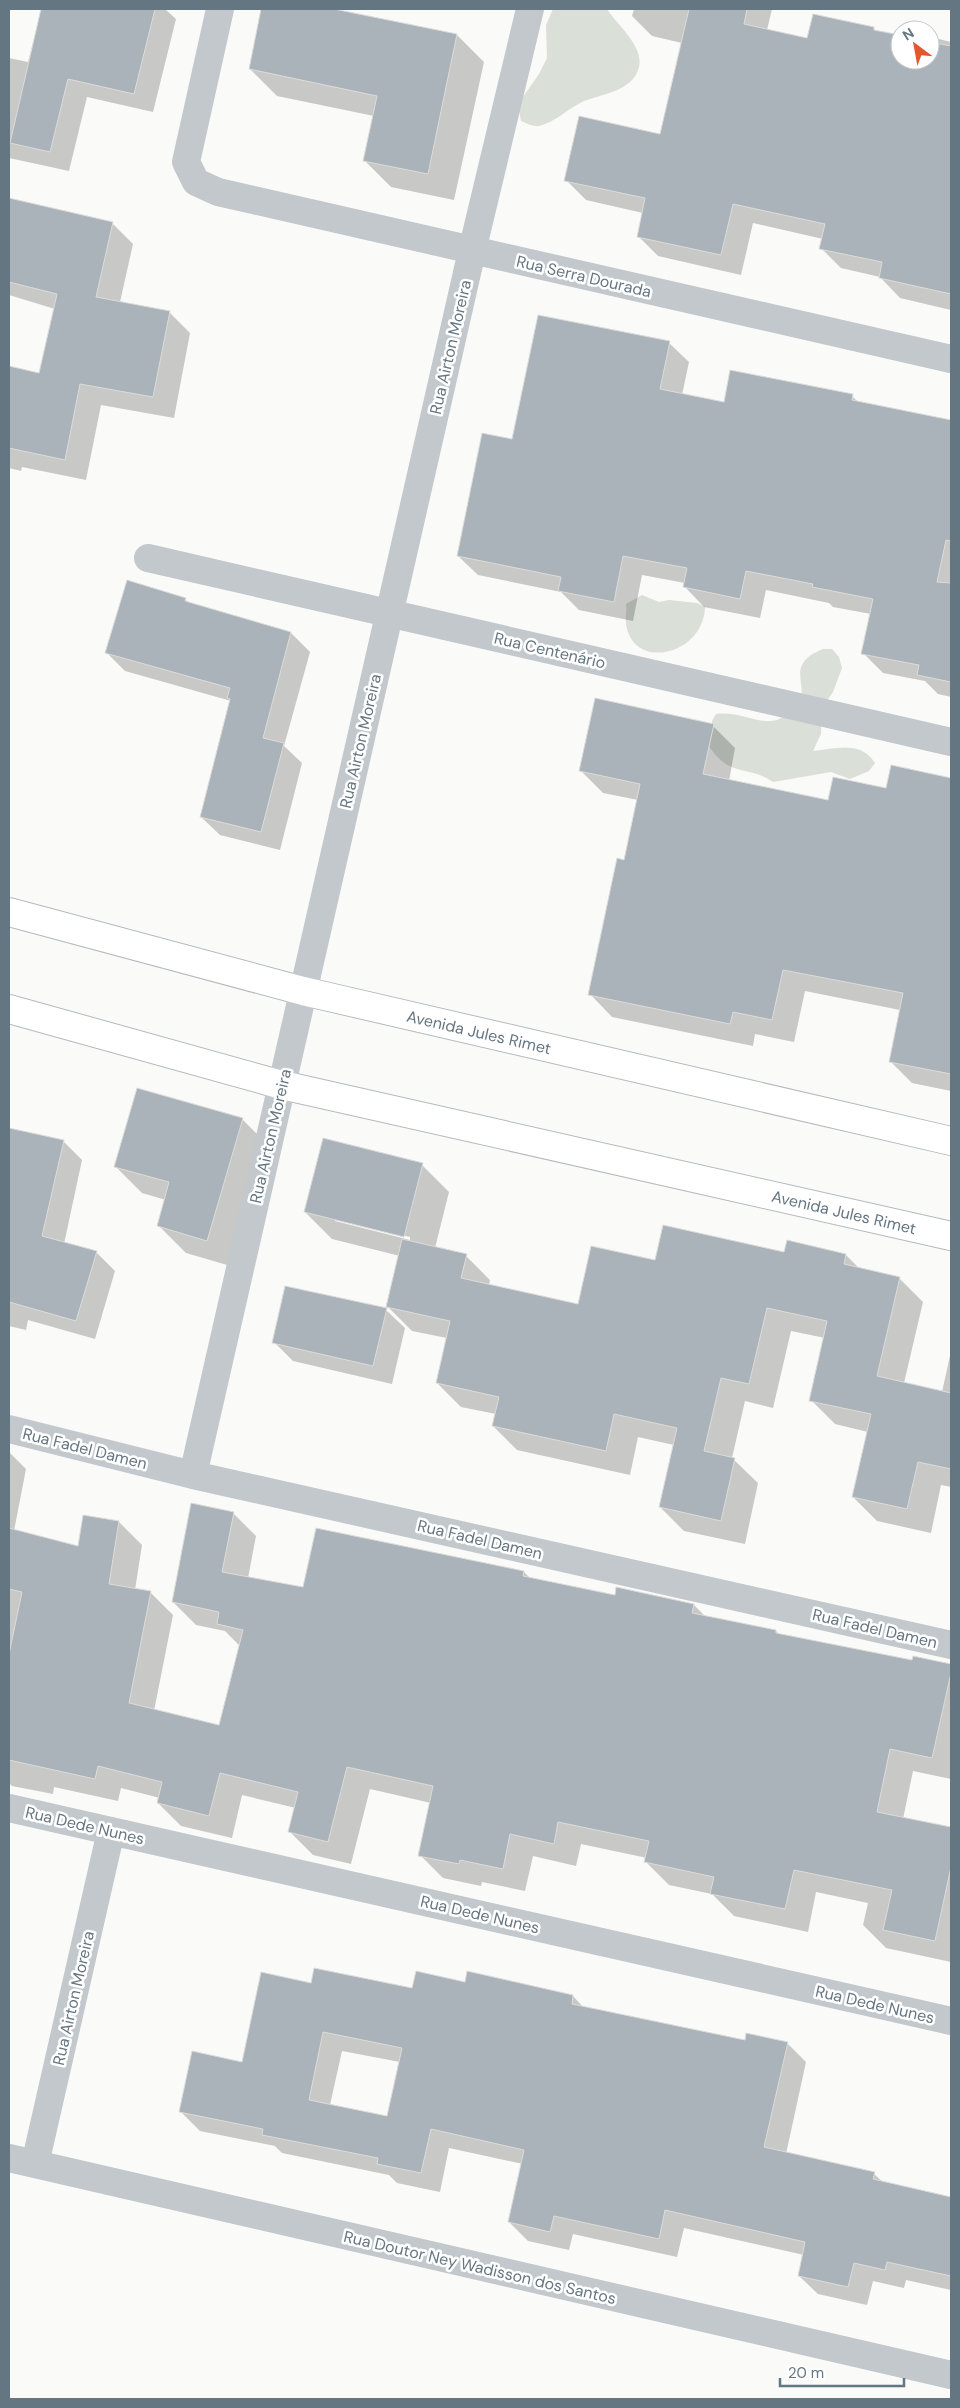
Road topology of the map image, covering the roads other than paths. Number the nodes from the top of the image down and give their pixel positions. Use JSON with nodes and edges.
{"nodes":[{"id":1,"x":220,"y":9,"type":"edge"},
{"id":2,"x":530,"y":9,"type":"edge"},
{"id":3,"x":472,"y":251,"type":"junction"},
{"id":4,"x":951,"y":359,"type":"edge"},
{"id":5,"x":148,"y":558,"type":"dead end"},
{"id":6,"x":389,"y":613,"type":"junction"},
{"id":7,"x":951,"y":742,"type":"edge"},
{"id":8,"x":9,"y":912,"type":"edge"},
{"id":9,"x":303,"y":991,"type":"junction"},
{"id":10,"x":9,"y":1009,"type":"edge"},
{"id":11,"x":282,"y":1085,"type":"junction"},
{"id":12,"x":951,"y":1142,"type":"edge"},
{"id":13,"x":951,"y":1236,"type":"edge"},
{"id":14,"x":9,"y":1429,"type":"edge"},
{"id":15,"x":193,"y":1475,"type":"junction"},
{"id":16,"x":951,"y":1645,"type":"edge"},
{"id":17,"x":9,"y":1808,"type":"edge"},
{"id":18,"x":111,"y":1831,"type":"junction"},
{"id":19,"x":951,"y":2021,"type":"edge"},
{"id":20,"x":9,"y":2158,"type":"edge"},
{"id":21,"x":35,"y":2164,"type":"junction"},
{"id":22,"x":951,"y":2375,"type":"edge"}],
"edges":[{"from":1,"to":3,"type":"street","name":"Rua Serra Dourada"},
{"from":2,"to":3,"type":"street","name":"Rua Airton Moreira"},
{"from":3,"to":4,"type":"street","name":"Rua Serra Dourada"},
{"from":3,"to":6,"type":"street","name":"Rua Airton Moreira"},
{"from":5,"to":6,"type":"street","name":"Rua Centenário"},
{"from":6,"to":7,"type":"street","name":"Rua Centenário"},
{"from":6,"to":9,"type":"street","name":"Rua Airton Moreira"},
{"from":8,"to":9,"type":"main road","name":"Avenida Jules Rimet"},
{"from":9,"to":11,"type":"street","name":"Rua Airton Moreira"},
{"from":9,"to":12,"type":"main road","name":"Avenida Jules Rimet"},
{"from":10,"to":11,"type":"main road","name":"Avenida Jules Rimet"},
{"from":11,"to":13,"type":"main road","name":"Avenida Jules Rimet"},
{"from":11,"to":15,"type":"street","name":"Rua Airton Moreira"},
{"from":14,"to":15,"type":"street","name":"Rua Fadel Damen"},
{"from":15,"to":16,"type":"street","name":"Rua Fadel Damen"},
{"from":17,"to":18,"type":"street","name":"Rua Dede Nunes"},
{"from":18,"to":19,"type":"street","name":"Rua Dede Nunes"},
{"from":18,"to":21,"type":"street","name":"Rua Airton Moreira"},
{"from":20,"to":21,"type":"street","name":"Rua Doutor Ney Wadisson dos Santos"},
{"from":21,"to":22,"type":"street","name":"Rua Doutor Ney Wadisson dos Santos"}]}
